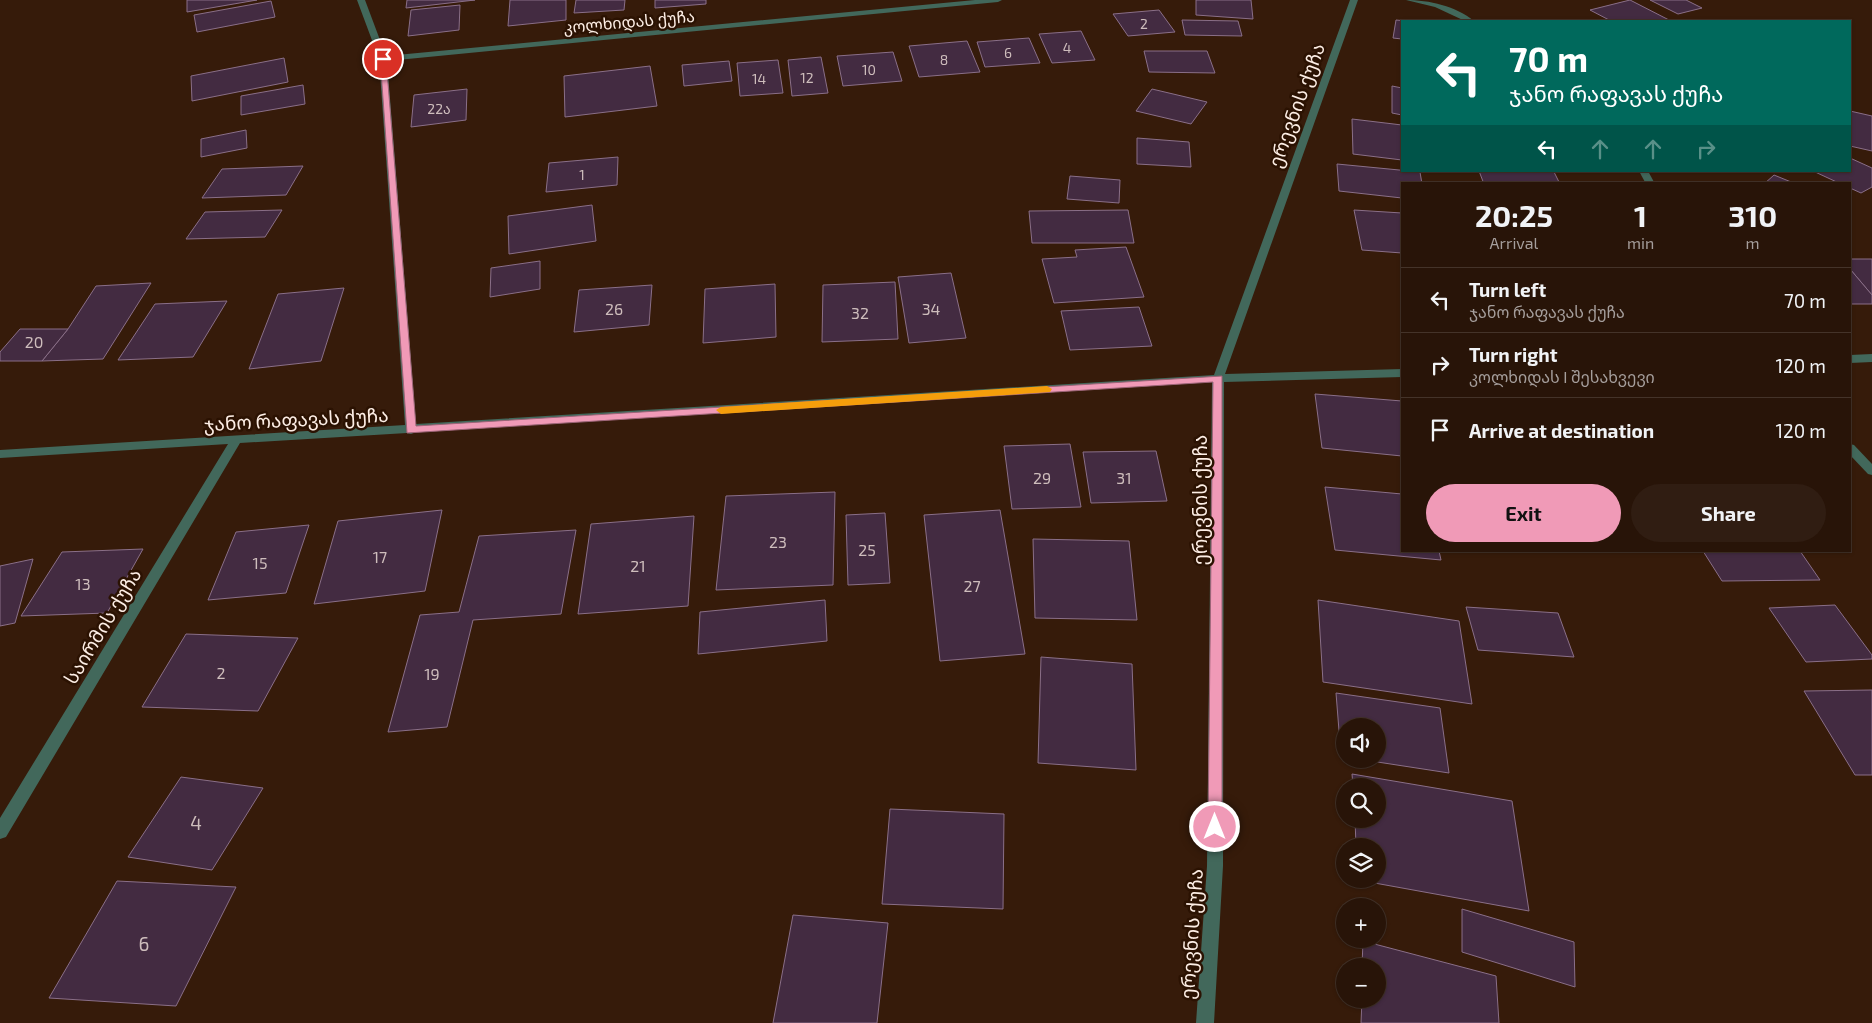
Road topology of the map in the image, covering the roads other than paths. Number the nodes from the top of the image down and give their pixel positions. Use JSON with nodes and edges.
{"nodes":[{"id":1,"x":361,"y":0,"type":"edge"},
{"id":2,"x":998,"y":0,"type":"edge"},
{"id":3,"x":1354,"y":0,"type":"edge"},
{"id":4,"x":1410,"y":0,"type":"edge"},
{"id":5,"x":1468,"y":20,"type":"edge"},
{"id":6,"x":383,"y":59,"type":"junction"},
{"id":7,"x":1872,"y":358,"type":"edge"},
{"id":8,"x":1851,"y":359,"type":"edge"},
{"id":9,"x":1401,"y":373,"type":"edge"},
{"id":10,"x":1218,"y":378,"type":"junction"},
{"id":11,"x":411,"y":430,"type":"junction"},
{"id":12,"x":236,"y":440,"type":"junction"},
{"id":13,"x":1851,"y":449,"type":"edge"},
{"id":14,"x":0,"y":454,"type":"edge"},
{"id":15,"x":1872,"y":471,"type":"edge"},
{"id":16,"x":0,"y":832,"type":"edge"},
{"id":17,"x":1204,"y":1023,"type":"edge"}],
"edges":[{"from":1,"to":6,"type":"street"},
{"from":2,"to":6,"type":"street","name":"კოლხიდას ქუჩა"},
{"from":3,"to":10,"type":"street","name":"ერევნის ქუჩა"},
{"from":4,"to":5,"type":"street"},
{"from":6,"to":11,"type":"street"},
{"from":7,"to":8,"type":"street"},
{"from":9,"to":10,"type":"street","name":"ჯანო რაფავას ქუჩა"},
{"from":10,"to":11,"type":"street","name":"ჯანო რაფავას ქუჩა"},
{"from":10,"to":17,"type":"street","name":"ერევნის ქუჩა"},
{"from":11,"to":12,"type":"street","name":"ჯანო რაფავას ქუჩა"},
{"from":12,"to":14,"type":"street","name":"ჯანო რაფავას ქუჩა"},
{"from":12,"to":16,"type":"street","name":"საირმის ქუჩა"},
{"from":13,"to":15,"type":"street"}]}
